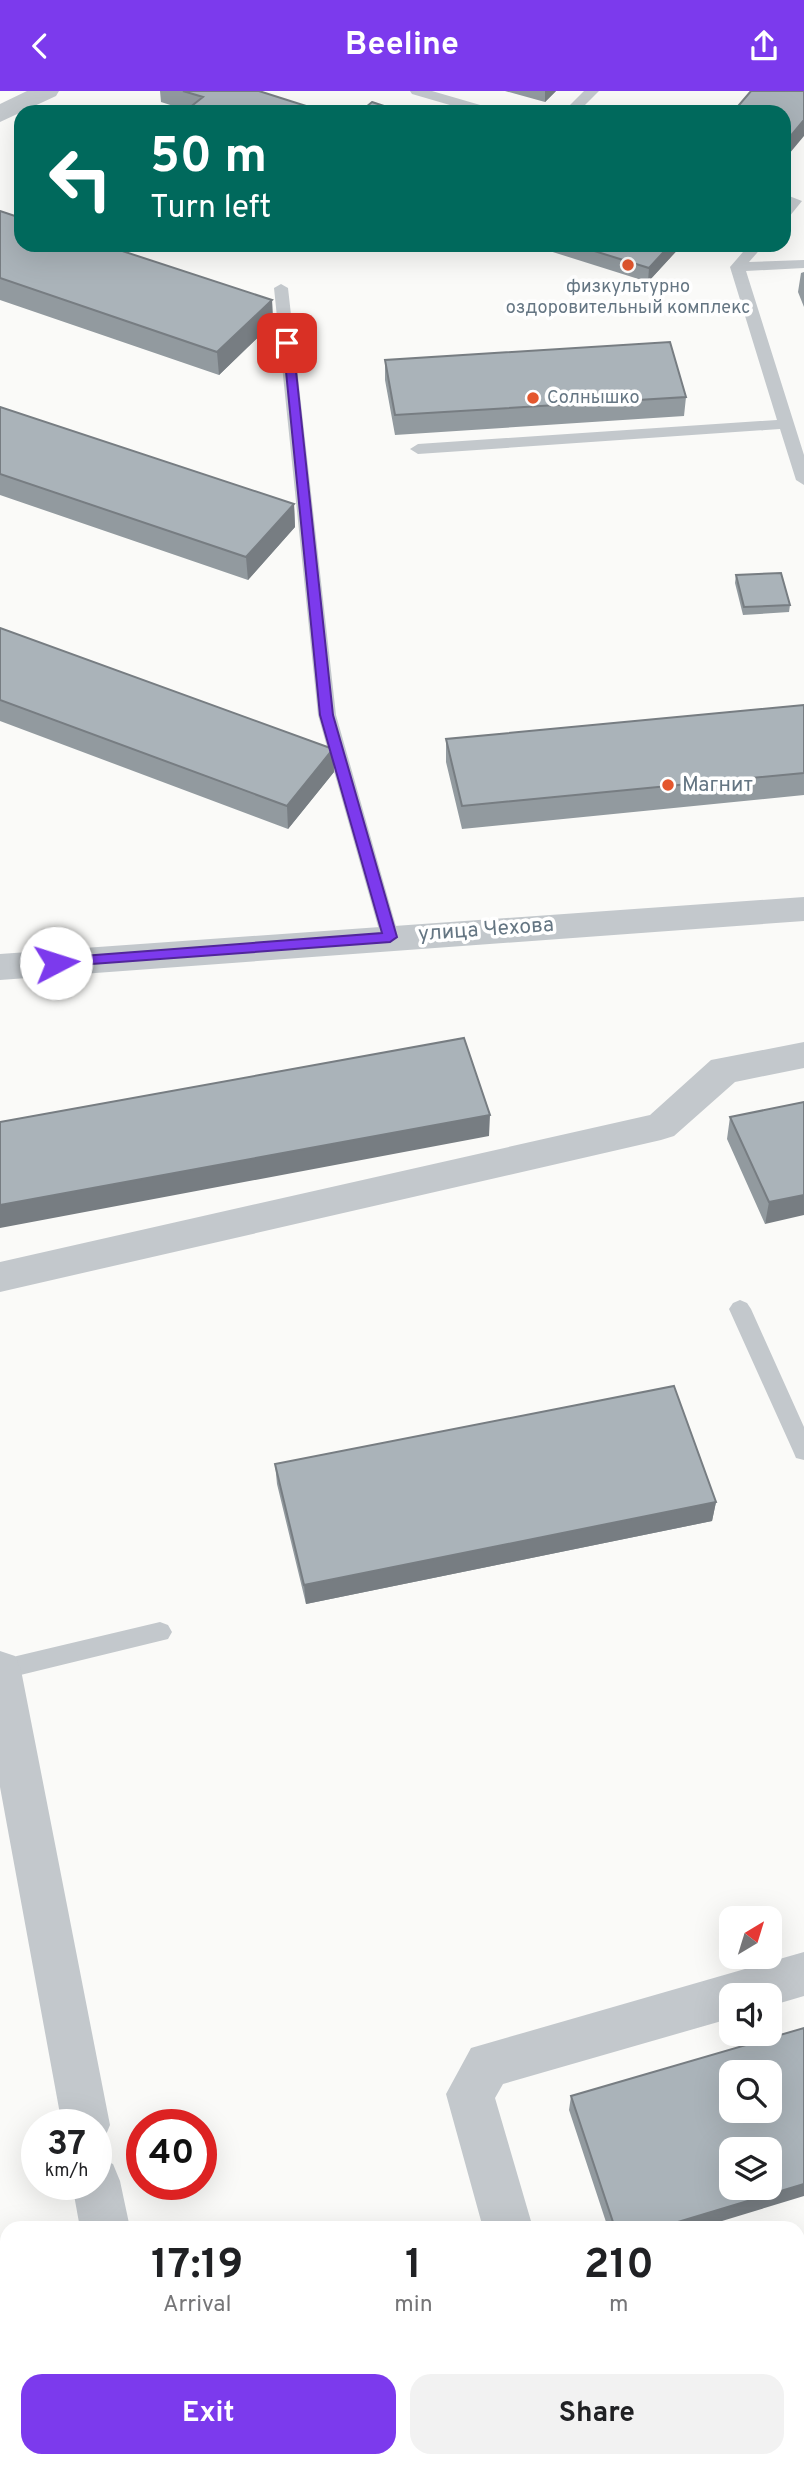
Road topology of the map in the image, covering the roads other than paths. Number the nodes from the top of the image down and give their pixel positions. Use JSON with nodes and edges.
{"nodes":[{"id":1,"x":47,"y":91,"type":"edge"},
{"id":2,"x":417,"y":91,"type":"edge"},
{"id":3,"x":592,"y":91,"type":"edge"},
{"id":4,"x":18,"y":105,"type":"edge"},
{"id":5,"x":465,"y":105,"type":"edge"},
{"id":6,"x":577,"y":105,"type":"edge"},
{"id":7,"x":751,"y":252,"type":"edge"},
{"id":8,"x":804,"y":264,"type":"edge"},
{"id":9,"x":737,"y":267,"type":"junction"},
{"id":10,"x":281,"y":288,"type":"dead end"},
{"id":11,"x":787,"y":424,"type":"junction"},
{"id":12,"x":418,"y":449,"type":"dead end"},
{"id":13,"x":803,"y":471,"type":"edge"},
{"id":14,"x":804,"y":909,"type":"edge"},
{"id":15,"x":390,"y":937,"type":"junction"},
{"id":16,"x":0,"y":967,"type":"edge"},
{"id":17,"x":804,"y":1055,"type":"edge"},
{"id":18,"x":0,"y":1277,"type":"edge"},
{"id":19,"x":740,"y":1309,"type":"dead end"},
{"id":20,"x":804,"y":1451,"type":"edge"},
{"id":21,"x":160,"y":1632,"type":"dead end"},
{"id":22,"x":0,"y":1670,"type":"edge"},
{"id":23,"x":804,"y":1974,"type":"edge"},
{"id":24,"x":83,"y":2109,"type":"edge"},
{"id":25,"x":100,"y":2200,"type":"edge"},
{"id":26,"x":104,"y":2221,"type":"edge"},
{"id":27,"x":506,"y":2221,"type":"edge"}],
"edges":[{"from":1,"to":4,"type":"street"},
{"from":2,"to":5,"type":"lane"},
{"from":3,"to":6,"type":"lane"},
{"from":7,"to":9,"type":"lane"},
{"from":8,"to":9,"type":"lane"},
{"from":9,"to":11,"type":"lane"},
{"from":10,"to":15,"type":"lane"},
{"from":11,"to":12,"type":"lane"},
{"from":11,"to":13,"type":"lane"},
{"from":14,"to":15,"type":"street","name":"улица Чехова"},
{"from":15,"to":16,"type":"street","name":"улица Чехова"},
{"from":17,"to":18,"type":"street"},
{"from":19,"to":20,"type":"lane"},
{"from":21,"to":22,"type":"lane"},
{"from":22,"to":24,"type":"street"},
{"from":23,"to":27,"type":"street"},
{"from":25,"to":26,"type":"street"}]}
